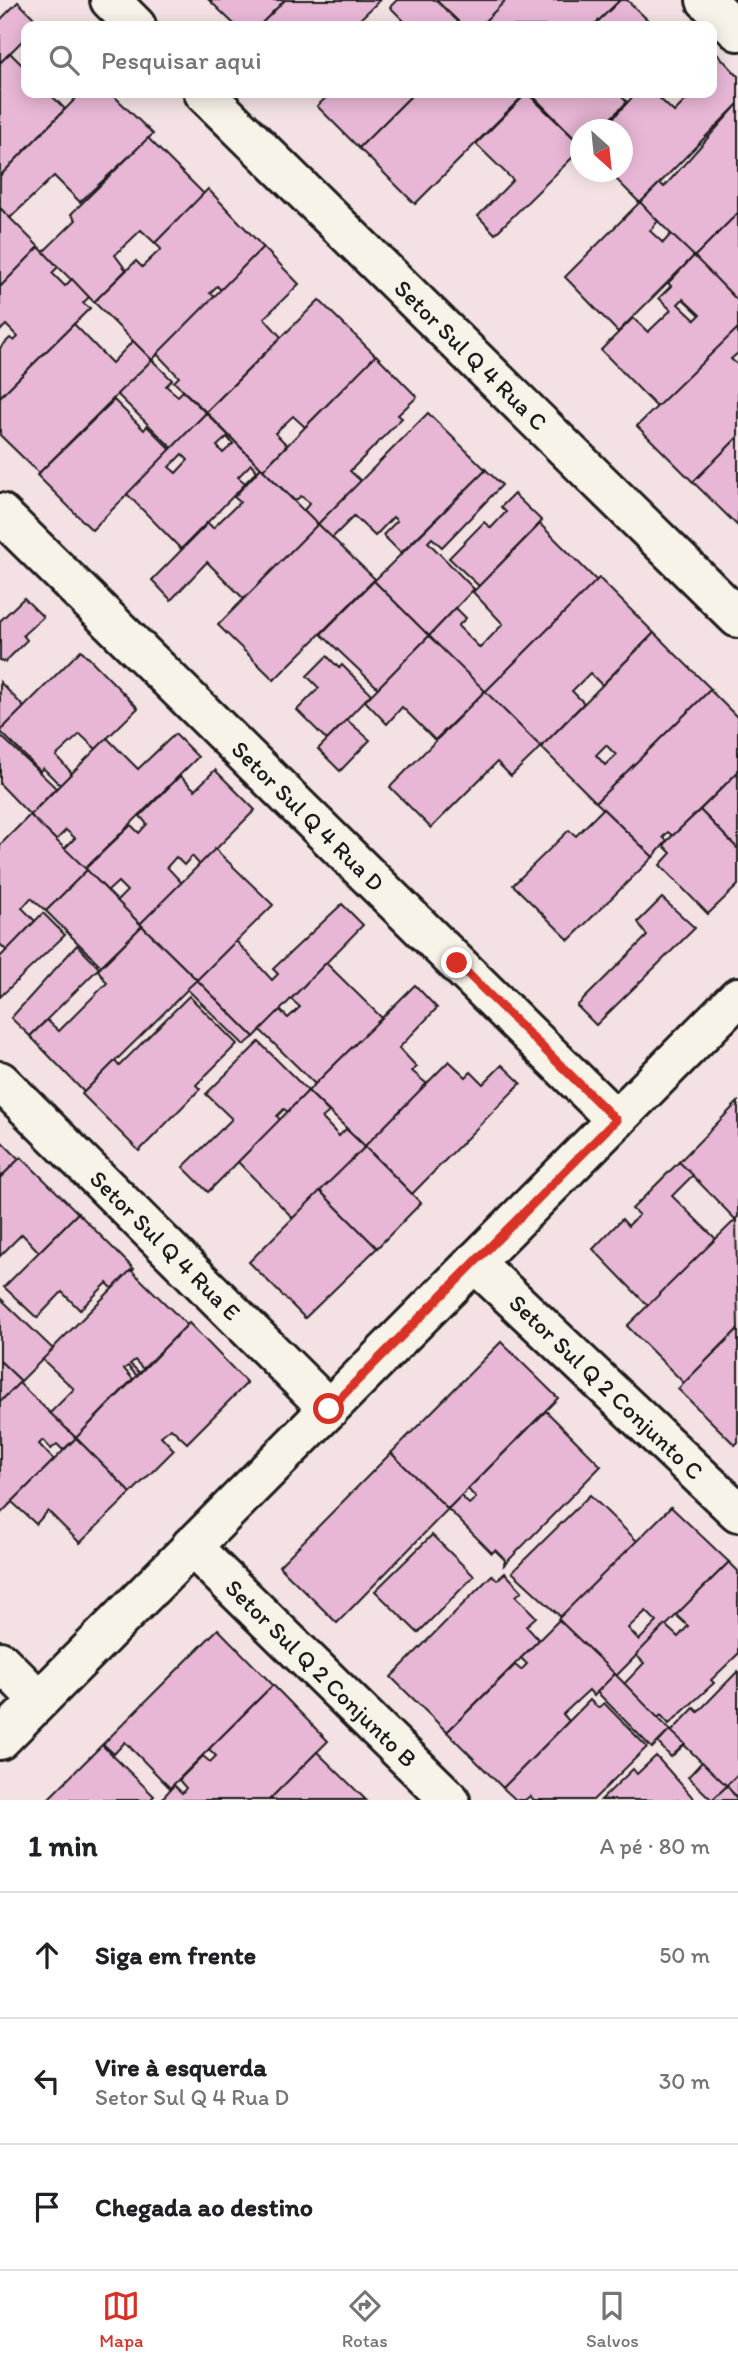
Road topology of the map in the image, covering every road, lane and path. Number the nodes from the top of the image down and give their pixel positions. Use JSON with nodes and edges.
{"nodes":[{"id":1,"x":110,"y":0,"type":"edge"},
{"id":2,"x":706,"y":0,"type":"edge"},
{"id":3,"x":131,"y":21,"type":"edge"},
{"id":4,"x":738,"y":31,"type":"edge"},
{"id":5,"x":209,"y":98,"type":"edge"},
{"id":6,"x":0,"y":513,"type":"edge"},
{"id":7,"x":738,"y":618,"type":"edge"},
{"id":8,"x":738,"y":997,"type":"edge"},
{"id":9,"x":0,"y":1081,"type":"edge"},
{"id":10,"x":616,"y":1120,"type":"junction"},
{"id":11,"x":474,"y":1262,"type":"junction"},
{"id":12,"x":329,"y":1409,"type":"junction"},
{"id":13,"x":738,"y":1512,"type":"edge"},
{"id":14,"x":191,"y":1546,"type":"junction"},
{"id":15,"x":0,"y":1661,"type":"edge"},
{"id":16,"x":39,"y":1700,"type":"junction"},
{"id":17,"x":0,"y":1740,"type":"edge"},
{"id":18,"x":450,"y":1800,"type":"edge"}],
"edges":[{"from":1,"to":3,"type":"street"},
{"from":2,"to":4,"type":"street"},
{"from":5,"to":7,"type":"street","name":"Setor Sul Q 4 Rua C"},
{"from":6,"to":10,"type":"street","name":"Setor Sul Q 4 Rua D"},
{"from":8,"to":10,"type":"street"},
{"from":9,"to":12,"type":"street","name":"Setor Sul Q 4 Rua E"},
{"from":10,"to":11,"type":"street"},
{"from":11,"to":12,"type":"street"},
{"from":11,"to":13,"type":"street","name":"Setor Sul Q 2 Conjunto C"},
{"from":12,"to":14,"type":"street"},
{"from":14,"to":16,"type":"street"},
{"from":14,"to":18,"type":"street","name":"Setor Sul Q 2 Conjunto B"},
{"from":15,"to":16,"type":"street"},
{"from":16,"to":17,"type":"street"}]}
